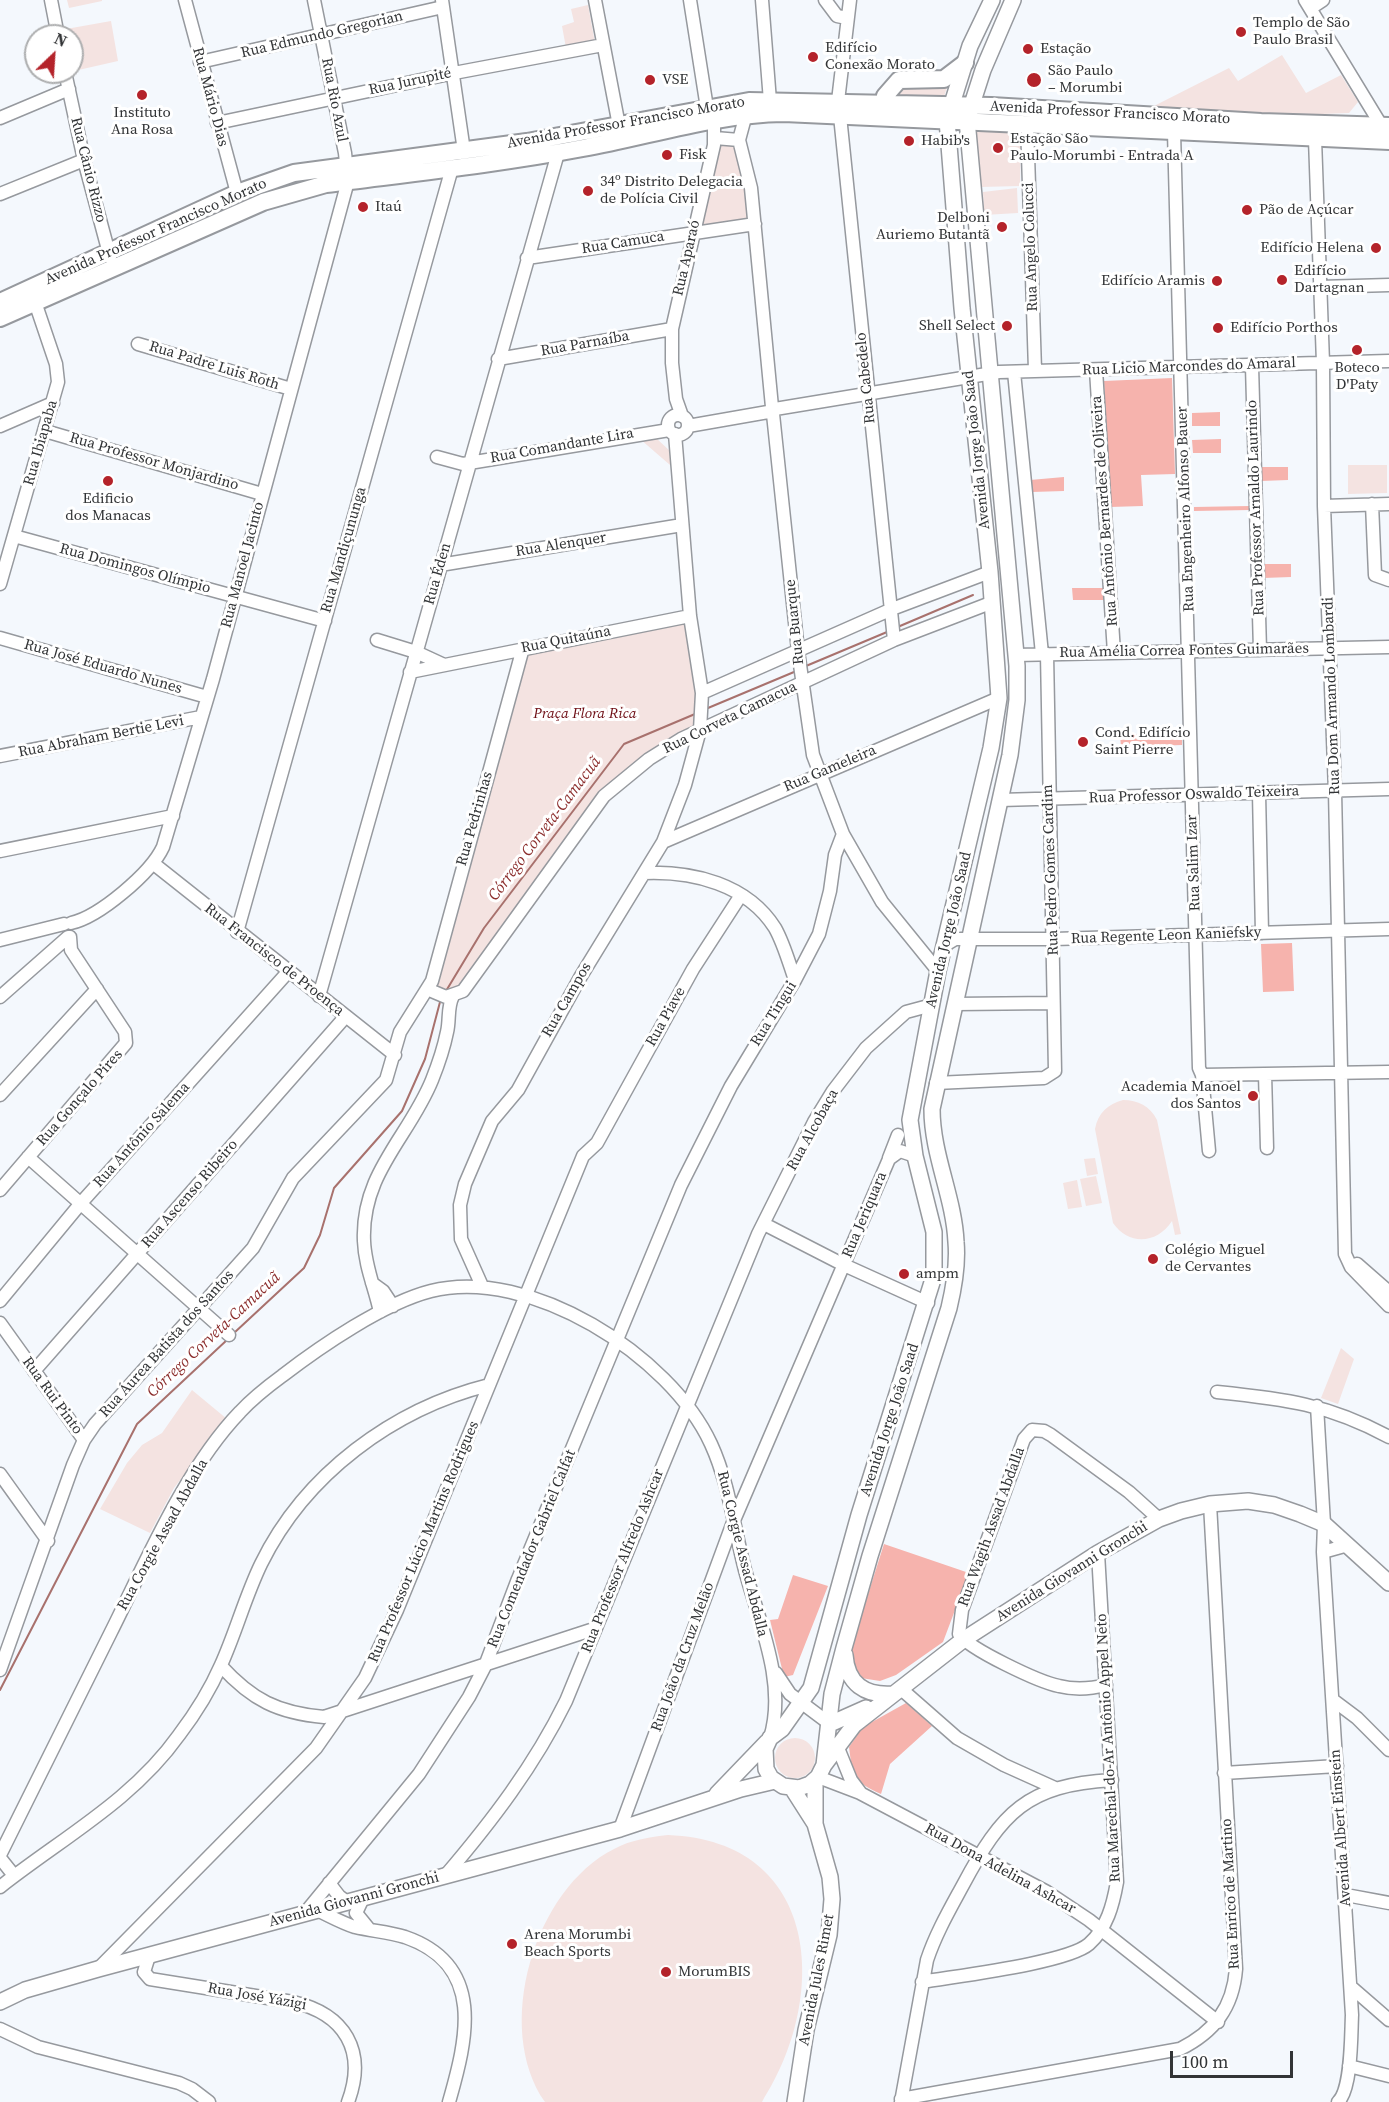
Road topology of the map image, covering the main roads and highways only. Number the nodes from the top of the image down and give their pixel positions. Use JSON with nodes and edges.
{"nodes":[{"id":1,"x":992,"y":0,"type":"edge"},
{"id":2,"x":1010,"y":1,"type":"edge"},
{"id":3,"x":965,"y":63,"type":"junction"},
{"id":4,"x":839,"y":108,"type":"junction"},
{"id":5,"x":882,"y":110,"type":"junction"},
{"id":6,"x":949,"y":112,"type":"junction"},
{"id":7,"x":711,"y":113,"type":"junction"},
{"id":8,"x":969,"y":113,"type":"junction"},
{"id":9,"x":1385,"y":126,"type":"edge"},
{"id":10,"x":621,"y":134,"type":"junction"},
{"id":11,"x":1389,"y":141,"type":"edge"},
{"id":12,"x":347,"y":173,"type":"junction"},
{"id":13,"x":111,"y":260,"type":"junction"},
{"id":14,"x":0,"y":302,"type":"edge"},
{"id":15,"x":0,"y":318,"type":"edge"},
{"id":16,"x":998,"y":467,"type":"junction"},
{"id":17,"x":979,"y":468,"type":"junction"},
{"id":18,"x":1000,"y":483,"type":"junction"},
{"id":19,"x":981,"y":485,"type":"junction"},
{"id":20,"x":963,"y":868,"type":"junction"},
{"id":21,"x":984,"y":873,"type":"junction"},
{"id":22,"x":851,"y":1546,"type":"junction"},
{"id":23,"x":870,"y":1556,"type":"junction"},
{"id":24,"x":1389,"y":1583,"type":"edge"},
{"id":25,"x":844,"y":1648,"type":"junction"},
{"id":26,"x":896,"y":1691,"type":"junction"},
{"id":27,"x":806,"y":1698,"type":"junction"},
{"id":28,"x":832,"y":1699,"type":"junction"},
{"id":29,"x":830,"y":1724,"type":"junction"},
{"id":30,"x":774,"y":1736,"type":"junction"},
{"id":31,"x":824,"y":1764,"type":"junction"},
{"id":32,"x":775,"y":1781,"type":"junction"},
{"id":33,"x":792,"y":1788,"type":"junction"},
{"id":34,"x":709,"y":1801,"type":"junction"},
{"id":35,"x":815,"y":1824,"type":"junction"},
{"id":36,"x":0,"y":2002,"type":"edge"},
{"id":37,"x":795,"y":2102,"type":"edge"}],
"edges":[{"from":1,"to":3,"type":"main road"},
{"from":2,"to":8,"type":"main road"},
{"from":3,"to":5,"type":"highway"},
{"from":3,"to":6,"type":"main road"},
{"from":4,"to":5,"type":"highway","name":"Avenida Professor Francisco Morato"},
{"from":4,"to":7,"type":"highway","name":"Avenida Professor Francisco Morato"},
{"from":4,"to":7,"type":"highway","name":"Avenida Professor Francisco Morato"},
{"from":5,"to":6,"type":"highway","name":"Avenida Professor Francisco Morato"},
{"from":6,"to":8,"type":"highway","name":"Avenida Professor Francisco Morato"},
{"from":6,"to":17,"type":"main road","name":"Avenida Jorge João Saad"},
{"from":7,"to":10,"type":"highway","name":"Avenida Professor Francisco Morato"},
{"from":8,"to":9,"type":"highway","name":"Avenida Professor Francisco Morato"},
{"from":8,"to":11,"type":"highway","name":"Avenida Professor Francisco Morato"},
{"from":8,"to":16,"type":"main road","name":"Avenida Jorge João Saad"},
{"from":10,"to":12,"type":"highway","name":"Avenida Professor Francisco Morato"},
{"from":10,"to":12,"type":"highway","name":"Avenida Professor Francisco Morato"},
{"from":12,"to":13,"type":"highway","name":"Avenida Professor Francisco Morato"},
{"from":12,"to":13,"type":"highway","name":"Avenida Professor Francisco Morato"},
{"from":13,"to":14,"type":"highway","name":"Avenida Professor Francisco Morato"},
{"from":13,"to":15,"type":"highway","name":"Avenida Professor Francisco Morato"},
{"from":16,"to":17,"type":"main road"},
{"from":16,"to":18,"type":"main road","name":"Avenida Jorge João Saad"},
{"from":17,"to":19,"type":"main road","name":"Avenida Jorge João Saad"},
{"from":18,"to":19,"type":"main road"},
{"from":18,"to":21,"type":"main road","name":"Avenida Jorge João Saad"},
{"from":19,"to":20,"type":"main road","name":"Avenida Jorge João Saad"},
{"from":20,"to":21,"type":"main road"},
{"from":20,"to":22,"type":"main road","name":"Avenida Jorge João Saad"},
{"from":21,"to":23,"type":"main road","name":"Avenida Jorge João Saad"},
{"from":22,"to":23,"type":"main road"},
{"from":22,"to":27,"type":"main road","name":"Avenida Jorge João Saad"},
{"from":23,"to":25,"type":"main road","name":"Avenida Jorge João Saad"},
{"from":24,"to":26,"type":"main road","name":"Avenida Giovanni Gronchi"},
{"from":25,"to":26,"type":"main road"},
{"from":25,"to":28,"type":"main road","name":"Avenida Jorge João Saad"},
{"from":26,"to":29,"type":"main road","name":"Avenida Giovanni Gronchi"},
{"from":26,"to":31,"type":"main road","name":"Avenida Giovanni Gronchi"},
{"from":27,"to":28,"type":"main road"},
{"from":27,"to":30,"type":"main road","name":"Avenida Jorge João Saad"},
{"from":28,"to":29,"type":"main road","name":"Avenida Jorge João Saad"},
{"from":29,"to":31,"type":"main road","name":"Avenida Jorge João Saad"},
{"from":30,"to":32,"type":"main road"},
{"from":30,"to":34,"type":"main road","name":"Avenida Giovanni Gronchi"},
{"from":31,"to":33,"type":"main road"},
{"from":31,"to":35,"type":"main road","name":"Avenida Jules Rimet"},
{"from":32,"to":33,"type":"main road"},
{"from":32,"to":34,"type":"main road","name":"Avenida Giovanni Gronchi"},
{"from":33,"to":35,"type":"main road","name":"Avenida Jules Rimet"},
{"from":34,"to":36,"type":"main road","name":"Avenida Giovanni Gronchi"},
{"from":35,"to":37,"type":"main road","name":"Avenida Jules Rimet"}]}
